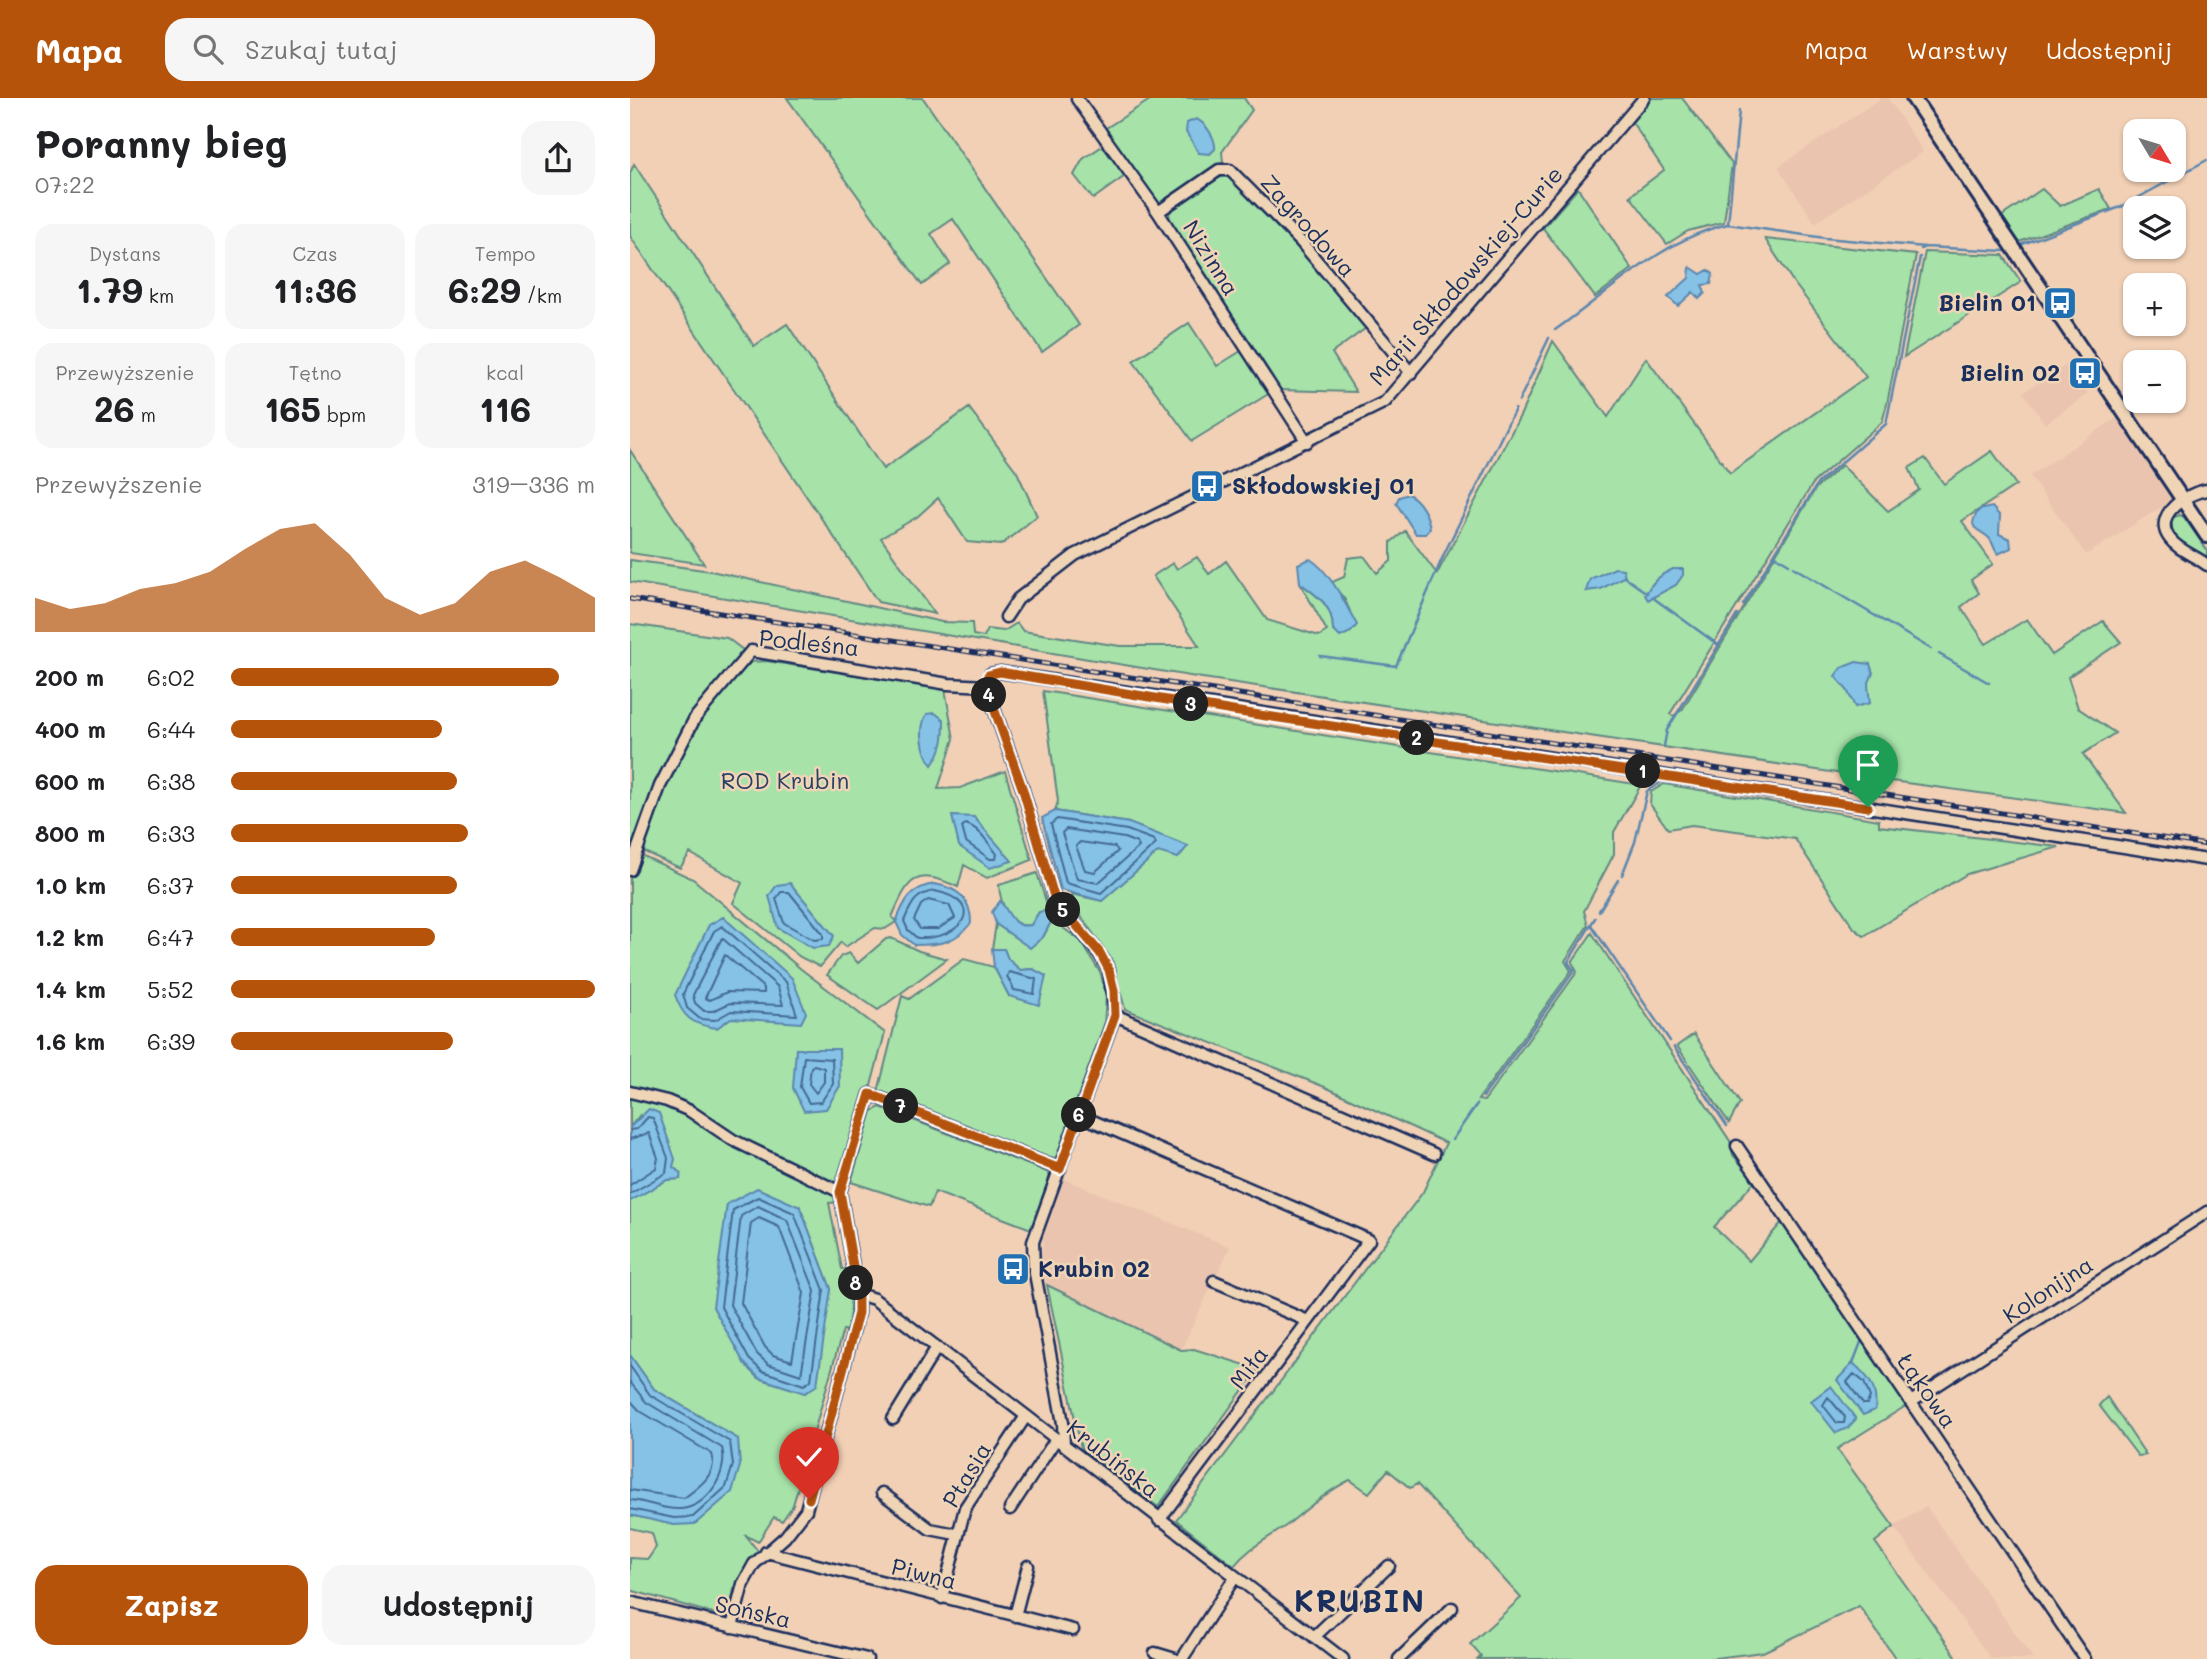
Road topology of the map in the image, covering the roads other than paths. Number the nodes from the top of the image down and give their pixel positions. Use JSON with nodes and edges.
{"nodes":[{"id":1,"x":1644,"y":98,"type":"edge"},
{"id":2,"x":1913,"y":98,"type":"edge"},
{"id":3,"x":1077,"y":99,"type":"edge"},
{"id":4,"x":1158,"y":212,"type":"junction"},
{"id":5,"x":1411,"y":373,"type":"junction"},
{"id":6,"x":1307,"y":442,"type":"junction"},
{"id":7,"x":2207,"y":490,"type":"edge"},
{"id":8,"x":2182,"y":500,"type":"junction"},
{"id":9,"x":2207,"y":536,"type":"edge"},
{"id":10,"x":2207,"y":565,"type":"edge"},
{"id":11,"x":1006,"y":617,"type":"dead end"},
{"id":12,"x":986,"y":686,"type":"junction"},
{"id":13,"x":2207,"y":860,"type":"edge"},
{"id":14,"x":630,"y":870,"type":"edge"},
{"id":15,"x":1115,"y":1015,"type":"junction"},
{"id":16,"x":630,"y":1093,"type":"edge"},
{"id":17,"x":1079,"y":1115,"type":"junction"},
{"id":18,"x":1737,"y":1146,"type":"dead end"},
{"id":19,"x":1434,"y":1154,"type":"dead end"},
{"id":20,"x":1060,"y":1169,"type":"junction"},
{"id":21,"x":840,"y":1192,"type":"junction"},
{"id":22,"x":2207,"y":1212,"type":"edge"},
{"id":23,"x":1214,"y":1281,"type":"dead end"},
{"id":24,"x":858,"y":1294,"type":"junction"},
{"id":25,"x":1308,"y":1321,"type":"junction"},
{"id":26,"x":937,"y":1347,"type":"junction"},
{"id":27,"x":1911,"y":1402,"type":"junction"},
{"id":28,"x":1026,"y":1416,"type":"junction"},
{"id":29,"x":893,"y":1419,"type":"dead end"},
{"id":30,"x":1060,"y":1443,"type":"junction"},
{"id":31,"x":882,"y":1493,"type":"dead end"},
{"id":32,"x":1010,"y":1510,"type":"dead end"},
{"id":33,"x":1159,"y":1520,"type":"junction"},
{"id":34,"x":956,"y":1534,"type":"junction"},
{"id":35,"x":766,"y":1552,"type":"junction"},
{"id":36,"x":1028,"y":1566,"type":"dead end"},
{"id":37,"x":1388,"y":1566,"type":"dead end"},
{"id":38,"x":1235,"y":1577,"type":"junction"},
{"id":39,"x":942,"y":1598,"type":"junction"},
{"id":40,"x":630,"y":1602,"type":"edge"},
{"id":41,"x":1451,"y":1608,"type":"dead end"},
{"id":42,"x":1015,"y":1616,"type":"junction"},
{"id":43,"x":732,"y":1627,"type":"junction"},
{"id":44,"x":1073,"y":1630,"type":"dead end"},
{"id":45,"x":1314,"y":1637,"type":"junction"},
{"id":46,"x":1155,"y":1653,"type":"dead end"},
{"id":47,"x":867,"y":1659,"type":"edge"},
{"id":48,"x":1175,"y":1659,"type":"edge"},
{"id":49,"x":1182,"y":1659,"type":"edge"},
{"id":50,"x":1343,"y":1659,"type":"edge"},
{"id":51,"x":1399,"y":1659,"type":"edge"},
{"id":52,"x":2085,"y":1659,"type":"edge"}],
"edges":[{"from":1,"to":5,"type":"street","name":"Marii Skłodowskiej-Curie"},
{"from":2,"to":8,"type":"main road"},
{"from":3,"to":4,"type":"street","name":"Nizinna"},
{"from":4,"to":5,"type":"street","name":"Zagrodowa"},
{"from":4,"to":6,"type":"street","name":"Nizinna"},
{"from":5,"to":6,"type":"street","name":"Marii Skłodowskiej-Curie"},
{"from":6,"to":11,"type":"street","name":"Marii Skłodowskiej-Curie"},
{"from":7,"to":8,"type":"street"},
{"from":8,"to":9,"type":"main road"},
{"from":8,"to":10,"type":"street"},
{"from":12,"to":13,"type":"street"},
{"from":12,"to":14,"type":"street","name":"Podleśna"},
{"from":12,"to":15,"type":"street"},
{"from":15,"to":17,"type":"street"},
{"from":15,"to":19,"type":"street"},
{"from":16,"to":21,"type":"street"},
{"from":17,"to":20,"type":"street"},
{"from":17,"to":25,"type":"street","name":"Miła"},
{"from":18,"to":27,"type":"street","name":"Łąkowa"},
{"from":20,"to":21,"type":"street"},
{"from":20,"to":30,"type":"street"},
{"from":21,"to":24,"type":"street"},
{"from":22,"to":27,"type":"street","name":"Kolonijna"},
{"from":23,"to":25,"type":"street"},
{"from":24,"to":26,"type":"street","name":"Krubińska"},
{"from":24,"to":35,"type":"street"},
{"from":25,"to":33,"type":"street","name":"Miła"},
{"from":26,"to":28,"type":"street","name":"Krubińska"},
{"from":26,"to":29,"type":"street"},
{"from":27,"to":52,"type":"street","name":"Łąkowa"},
{"from":28,"to":30,"type":"street","name":"Krubińska"},
{"from":28,"to":34,"type":"street","name":"Ptasia"},
{"from":30,"to":32,"type":"street"},
{"from":30,"to":33,"type":"street","name":"Krubińska"},
{"from":31,"to":34,"type":"street"},
{"from":33,"to":38,"type":"street","name":"Krubińska"},
{"from":34,"to":39,"type":"street","name":"Ptasia"},
{"from":35,"to":39,"type":"street","name":"Piwna"},
{"from":35,"to":43,"type":"street"},
{"from":36,"to":42,"type":"street"},
{"from":37,"to":45,"type":"street"},
{"from":38,"to":45,"type":"street","name":"Krubińska"},
{"from":38,"to":49,"type":"street"},
{"from":39,"to":42,"type":"street","name":"Piwna"},
{"from":40,"to":43,"type":"street","name":"Sońska"},
{"from":41,"to":51,"type":"street"},
{"from":42,"to":44,"type":"street","name":"Piwna"},
{"from":43,"to":47,"type":"street","name":"Sońska"},
{"from":45,"to":50,"type":"street","name":"Krubińska"},
{"from":46,"to":48,"type":"street"}]}
